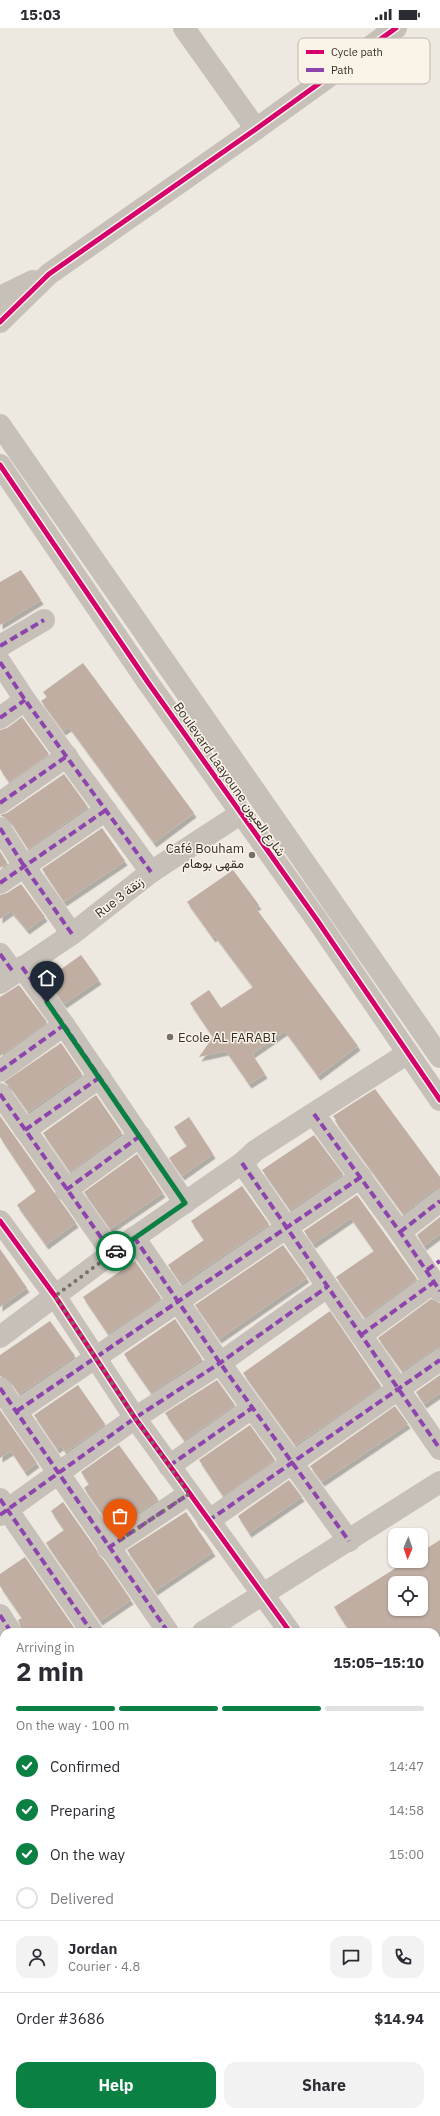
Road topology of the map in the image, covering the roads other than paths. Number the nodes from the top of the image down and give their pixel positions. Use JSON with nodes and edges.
{"nodes":[{"id":1,"x":184,"y":28,"type":"edge"},
{"id":2,"x":396,"y":28,"type":"edge"},
{"id":3,"x":382,"y":38,"type":"edge"},
{"id":4,"x":318,"y":84,"type":"edge"},
{"id":5,"x":256,"y":129,"type":"junction"},
{"id":6,"x":49,"y":274,"type":"junction"},
{"id":7,"x":0,"y":297,"type":"edge"},
{"id":8,"x":0,"y":322,"type":"edge"},
{"id":9,"x":0,"y":425,"type":"edge"},
{"id":10,"x":1,"y":468,"type":"edge"},
{"id":11,"x":44,"y":620,"type":"dead end"},
{"id":12,"x":0,"y":646,"type":"edge"},
{"id":13,"x":0,"y":662,"type":"edge"},
{"id":14,"x":25,"y":700,"type":"junction"},
{"id":15,"x":0,"y":718,"type":"edge"},
{"id":16,"x":67,"y":756,"type":"junction"},
{"id":17,"x":0,"y":803,"type":"edge"},
{"id":18,"x":106,"y":810,"type":"junction"},
{"id":19,"x":240,"y":814,"type":"junction"},
{"id":20,"x":0,"y":828,"type":"edge"},
{"id":21,"x":24,"y":866,"type":"junction"},
{"id":22,"x":151,"y":872,"type":"junction"},
{"id":23,"x":0,"y":883,"type":"edge"},
{"id":24,"x":72,"y":934,"type":"junction"},
{"id":25,"x":0,"y":954,"type":"edge"},
{"id":26,"x":12,"y":975,"type":"edge"},
{"id":27,"x":64,"y":1025,"type":"junction"},
{"id":28,"x":408,"y":1053,"type":"junction"},
{"id":29,"x":440,"y":1057,"type":"edge"},
{"id":30,"x":0,"y":1071,"type":"edge"},
{"id":31,"x":100,"y":1077,"type":"junction"},
{"id":32,"x":0,"y":1094,"type":"edge"},
{"id":33,"x":440,"y":1100,"type":"edge"},
{"id":34,"x":314,"y":1114,"type":"junction"},
{"id":35,"x":25,"y":1130,"type":"junction"},
{"id":36,"x":140,"y":1136,"type":"junction"},
{"id":37,"x":242,"y":1163,"type":"junction"},
{"id":38,"x":361,"y":1177,"type":"junction"},
{"id":39,"x":66,"y":1190,"type":"junction"},
{"id":40,"x":440,"y":1201,"type":"edge"},
{"id":41,"x":185,"y":1203,"type":"junction"},
{"id":42,"x":287,"y":1228,"type":"junction"},
{"id":43,"x":3,"y":1230,"type":"edge"},
{"id":44,"x":400,"y":1232,"type":"junction"},
{"id":45,"x":134,"y":1238,"type":"junction"},
{"id":46,"x":112,"y":1253,"type":"junction"},
{"id":47,"x":435,"y":1276,"type":"edge"},
{"id":48,"x":327,"y":1287,"type":"junction"},
{"id":49,"x":55,"y":1296,"type":"junction"},
{"id":50,"x":176,"y":1301,"type":"junction"},
{"id":51,"x":361,"y":1335,"type":"junction"},
{"id":52,"x":0,"y":1337,"type":"edge"},
{"id":53,"x":96,"y":1356,"type":"junction"},
{"id":54,"x":440,"y":1360,"type":"edge"},
{"id":55,"x":220,"y":1363,"type":"junction"},
{"id":56,"x":0,"y":1388,"type":"edge"},
{"id":57,"x":398,"y":1389,"type":"junction"},
{"id":58,"x":252,"y":1408,"type":"junction"},
{"id":59,"x":16,"y":1411,"type":"junction"},
{"id":60,"x":135,"y":1418,"type":"junction"},
{"id":61,"x":440,"y":1449,"type":"edge"},
{"id":62,"x":293,"y":1463,"type":"junction"},
{"id":63,"x":169,"y":1466,"type":"junction"},
{"id":64,"x":58,"y":1474,"type":"junction"},
{"id":65,"x":440,"y":1482,"type":"edge"},
{"id":66,"x":189,"y":1494,"type":"junction"},
{"id":67,"x":2,"y":1508,"type":"edge"},
{"id":68,"x":208,"y":1521,"type":"junction"},
{"id":69,"x":349,"y":1541,"type":"junction"},
{"id":70,"x":108,"y":1548,"type":"junction"},
{"id":71,"x":264,"y":1595,"type":"junction"},
{"id":72,"x":0,"y":1615,"type":"edge"},
{"id":73,"x":8,"y":1628,"type":"edge"},
{"id":74,"x":89,"y":1628,"type":"edge"},
{"id":75,"x":165,"y":1628,"type":"edge"},
{"id":76,"x":210,"y":1628,"type":"edge"},
{"id":77,"x":287,"y":1628,"type":"edge"}],
"edges":[{"from":1,"to":5,"type":"street"},
{"from":2,"to":3,"type":"street"},
{"from":4,"to":5,"type":"street"},
{"from":5,"to":6,"type":"street"},
{"from":6,"to":7,"type":"street"},
{"from":6,"to":8,"type":"street"},
{"from":9,"to":29,"type":"street","name":"Boulevard Laayoune شارع العيون"},
{"from":10,"to":19,"type":"street","name":"Boulevard Laayoune شارع العيون"},
{"from":11,"to":12,"type":"street"},
{"from":13,"to":14,"type":"street"},
{"from":14,"to":15,"type":"street"},
{"from":14,"to":16,"type":"street"},
{"from":16,"to":17,"type":"street"},
{"from":16,"to":18,"type":"street"},
{"from":18,"to":21,"type":"street"},
{"from":18,"to":22,"type":"street"},
{"from":19,"to":22,"type":"street","name":"Rue 3 زنقة"},
{"from":19,"to":28,"type":"street","name":"Boulevard Laayoune شارع العيون"},
{"from":20,"to":21,"type":"street"},
{"from":21,"to":23,"type":"street"},
{"from":21,"to":24,"type":"street"},
{"from":22,"to":24,"type":"street","name":"Rue 3 زنقة"},
{"from":24,"to":26,"type":"street","name":"Rue 3 زنقة"},
{"from":25,"to":26,"type":"street"},
{"from":26,"to":27,"type":"street"},
{"from":27,"to":30,"type":"street"},
{"from":27,"to":31,"type":"street"},
{"from":28,"to":33,"type":"street","name":"Boulevard Laayoune شارع العيون"},
{"from":28,"to":34,"type":"street"},
{"from":31,"to":35,"type":"street"},
{"from":31,"to":36,"type":"street"},
{"from":32,"to":35,"type":"street"},
{"from":34,"to":37,"type":"street"},
{"from":34,"to":38,"type":"street"},
{"from":35,"to":39,"type":"street"},
{"from":36,"to":39,"type":"street"},
{"from":36,"to":41,"type":"street"},
{"from":37,"to":41,"type":"street"},
{"from":37,"to":42,"type":"street"},
{"from":38,"to":42,"type":"street"},
{"from":38,"to":44,"type":"street"},
{"from":39,"to":46,"type":"street"},
{"from":40,"to":44,"type":"street"},
{"from":41,"to":45,"type":"street"},
{"from":42,"to":48,"type":"street"},
{"from":42,"to":50,"type":"street"},
{"from":43,"to":49,"type":"street"},
{"from":44,"to":47,"type":"street"},
{"from":45,"to":46,"type":"street"},
{"from":45,"to":50,"type":"street"},
{"from":46,"to":49,"type":"street"},
{"from":47,"to":51,"type":"street"},
{"from":48,"to":51,"type":"street"},
{"from":48,"to":55,"type":"street"},
{"from":49,"to":52,"type":"street"},
{"from":49,"to":53,"type":"street"},
{"from":50,"to":53,"type":"street"},
{"from":50,"to":55,"type":"street"},
{"from":51,"to":57,"type":"street"},
{"from":53,"to":59,"type":"street"},
{"from":53,"to":60,"type":"street"},
{"from":54,"to":57,"type":"street"},
{"from":55,"to":58,"type":"street"},
{"from":55,"to":60,"type":"street"},
{"from":56,"to":59,"type":"street"},
{"from":57,"to":61,"type":"street"},
{"from":57,"to":62,"type":"street"},
{"from":58,"to":62,"type":"street"},
{"from":58,"to":63,"type":"street"},
{"from":59,"to":64,"type":"street"},
{"from":60,"to":63,"type":"street"},
{"from":60,"to":64,"type":"street"},
{"from":62,"to":68,"type":"street"},
{"from":62,"to":69,"type":"street"},
{"from":63,"to":66,"type":"street"},
{"from":64,"to":67,"type":"street"},
{"from":64,"to":70,"type":"street"},
{"from":65,"to":69,"type":"street"},
{"from":66,"to":68,"type":"street"},
{"from":66,"to":70,"type":"street"},
{"from":67,"to":74,"type":"street"},
{"from":68,"to":71,"type":"street"},
{"from":69,"to":71,"type":"street"},
{"from":70,"to":75,"type":"street"},
{"from":71,"to":76,"type":"street"},
{"from":71,"to":77,"type":"street"},
{"from":72,"to":73,"type":"street"}]}
